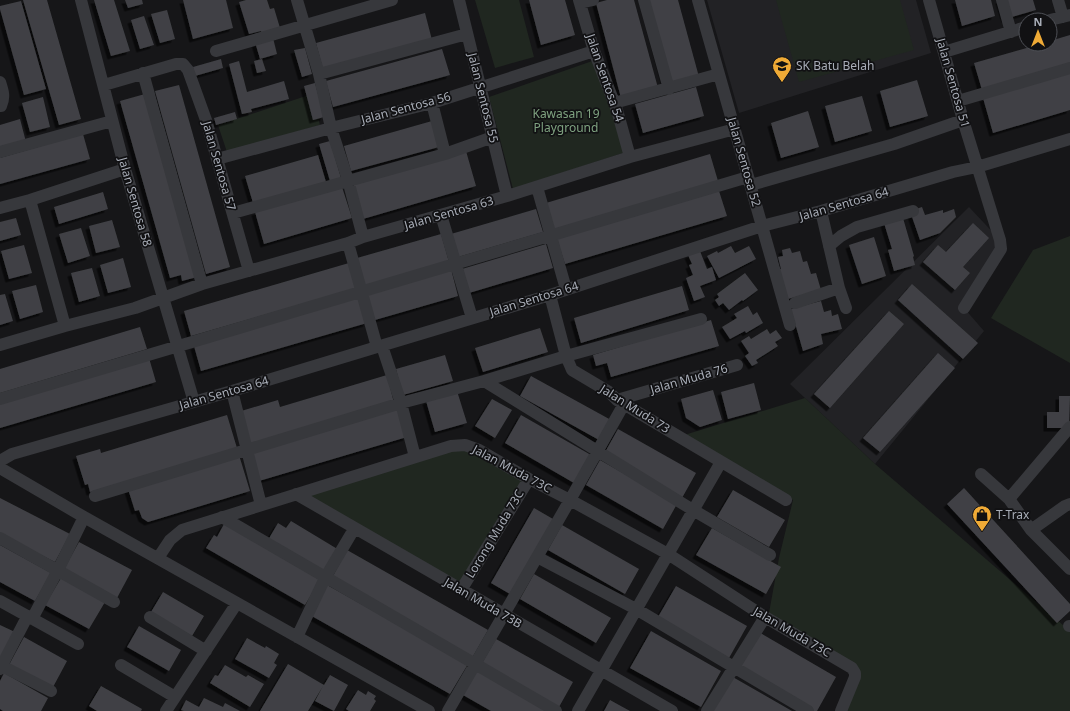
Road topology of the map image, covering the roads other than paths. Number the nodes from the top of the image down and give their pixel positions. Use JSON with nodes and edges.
{"nodes":[{"id":1,"x":81,"y":0,"type":"edge"},
{"id":2,"x":297,"y":0,"type":"edge"},
{"id":3,"x":392,"y":0,"type":"edge"},
{"id":4,"x":459,"y":0,"type":"edge"},
{"id":5,"x":593,"y":0,"type":"edge"},
{"id":6,"x":644,"y":0,"type":"edge"},
{"id":7,"x":698,"y":0,"type":"edge"},
{"id":8,"x":929,"y":0,"type":"edge"},
{"id":9,"x":1002,"y":0,"type":"edge"},
{"id":10,"x":1058,"y":0,"type":"edge"},
{"id":11,"x":579,"y":2,"type":"edge"},
{"id":12,"x":1066,"y":16,"type":"edge"},
{"id":13,"x":304,"y":24,"type":"junction"},
{"id":14,"x":1018,"y":30,"type":"edge"},
{"id":15,"x":1011,"y":32,"type":"junction"},
{"id":16,"x":467,"y":34,"type":"junction"},
{"id":17,"x":216,"y":51,"type":"dead end"},
{"id":18,"x":594,"y":51,"type":"junction"},
{"id":19,"x":944,"y":52,"type":"junction"},
{"id":20,"x":1070,"y":68,"type":"edge"},
{"id":21,"x":143,"y":73,"type":"junction"},
{"id":22,"x":319,"y":74,"type":"junction"},
{"id":23,"x":719,"y":74,"type":"junction"},
{"id":24,"x":0,"y":82,"type":"edge"},
{"id":25,"x":104,"y":85,"type":"junction"},
{"id":26,"x":480,"y":87,"type":"junction"},
{"id":27,"x":669,"y":89,"type":"junction"},
{"id":28,"x":958,"y":101,"type":"junction"},
{"id":29,"x":432,"y":103,"type":"junction"},
{"id":30,"x":614,"y":103,"type":"junction"},
{"id":31,"x":0,"y":106,"type":"edge"},
{"id":32,"x":963,"y":120,"type":"junction"},
{"id":33,"x":112,"y":121,"type":"junction"},
{"id":34,"x":331,"y":128,"type":"junction"},
{"id":35,"x":735,"y":129,"type":"junction"},
{"id":36,"x":493,"y":137,"type":"junction"},
{"id":37,"x":1070,"y":139,"type":"edge"},
{"id":38,"x":0,"y":152,"type":"edge"},
{"id":39,"x":445,"y":154,"type":"junction"},
{"id":40,"x":630,"y":157,"type":"junction"},
{"id":41,"x":217,"y":159,"type":"junction"},
{"id":42,"x":977,"y":167,"type":"junction"},
{"id":43,"x":125,"y":169,"type":"junction"},
{"id":44,"x":348,"y":180,"type":"junction"},
{"id":45,"x":749,"y":181,"type":"junction"},
{"id":46,"x":537,"y":187,"type":"junction"},
{"id":47,"x":508,"y":196,"type":"junction"},
{"id":48,"x":30,"y":200,"type":"junction"},
{"id":49,"x":0,"y":208,"type":"edge"},
{"id":50,"x":821,"y":211,"type":"junction"},
{"id":51,"x":913,"y":211,"type":"dead end"},
{"id":52,"x":233,"y":213,"type":"junction"},
{"id":53,"x":441,"y":215,"type":"junction"},
{"id":54,"x":762,"y":226,"type":"junction"},
{"id":55,"x":551,"y":236,"type":"junction"},
{"id":56,"x":363,"y":237,"type":"junction"},
{"id":57,"x":348,"y":243,"type":"junction"},
{"id":58,"x":829,"y":246,"type":"junction"},
{"id":59,"x":456,"y":264,"type":"junction"},
{"id":60,"x":249,"y":271,"type":"junction"},
{"id":61,"x":202,"y":284,"type":"junction"},
{"id":62,"x":839,"y":288,"type":"junction"},
{"id":63,"x":566,"y":289,"type":"junction"},
{"id":64,"x":360,"y":292,"type":"junction"},
{"id":65,"x":550,"y":294,"type":"junction"},
{"id":66,"x":164,"y":297,"type":"junction"},
{"id":67,"x":795,"y":303,"type":"dead end"},
{"id":68,"x":846,"y":308,"type":"dead end"},
{"id":69,"x":964,"y":308,"type":"dead end"},
{"id":70,"x":472,"y":318,"type":"junction"},
{"id":71,"x":701,"y":319,"type":"dead end"},
{"id":72,"x":790,"y":325,"type":"dead end"},
{"id":73,"x":65,"y":326,"type":"junction"},
{"id":74,"x":0,"y":345,"type":"edge"},
{"id":75,"x":178,"y":346,"type":"junction"},
{"id":76,"x":379,"y":347,"type":"junction"},
{"id":77,"x":566,"y":356,"type":"junction"},
{"id":78,"x":737,"y":365,"type":"dead end"},
{"id":79,"x":484,"y":381,"type":"junction"},
{"id":80,"x":232,"y":391,"type":"junction"},
{"id":81,"x":0,"y":399,"type":"edge"},
{"id":82,"x":194,"y":402,"type":"junction"},
{"id":83,"x":621,"y":402,"type":"junction"},
{"id":84,"x":401,"y":404,"type":"junction"},
{"id":85,"x":1070,"y":427,"type":"edge"},
{"id":86,"x":247,"y":449,"type":"junction"},
{"id":87,"x":597,"y":451,"type":"junction"},
{"id":88,"x":415,"y":457,"type":"junction"},
{"id":89,"x":0,"y":461,"type":"edge"},
{"id":90,"x":721,"y":462,"type":"junction"},
{"id":91,"x":0,"y":468,"type":"edge"},
{"id":92,"x":981,"y":474,"type":"dead end"},
{"id":93,"x":529,"y":479,"type":"junction"},
{"id":94,"x":296,"y":494,"type":"junction"},
{"id":95,"x":95,"y":496,"type":"dead end"},
{"id":96,"x":1009,"y":499,"type":"junction"},
{"id":97,"x":570,"y":500,"type":"junction"},
{"id":98,"x":786,"y":500,"type":"dead end"},
{"id":99,"x":1070,"y":504,"type":"edge"},
{"id":100,"x":261,"y":505,"type":"junction"},
{"id":101,"x":693,"y":510,"type":"junction"},
{"id":102,"x":84,"y":517,"type":"junction"},
{"id":103,"x":222,"y":517,"type":"junction"},
{"id":104,"x":354,"y":529,"type":"junction"},
{"id":105,"x":1031,"y":530,"type":"junction"},
{"id":106,"x":0,"y":538,"type":"edge"},
{"id":107,"x":668,"y":554,"type":"junction"},
{"id":108,"x":770,"y":555,"type":"dead end"},
{"id":109,"x":537,"y":557,"type":"junction"},
{"id":110,"x":158,"y":558,"type":"junction"},
{"id":111,"x":1070,"y":569,"type":"edge"},
{"id":112,"x":58,"y":570,"type":"junction"},
{"id":113,"x":325,"y":578,"type":"junction"},
{"id":114,"x":461,"y":590,"type":"junction"},
{"id":115,"x":0,"y":601,"type":"edge"},
{"id":116,"x":114,"y":602,"type":"dead end"},
{"id":117,"x":237,"y":603,"type":"junction"},
{"id":118,"x":636,"y":609,"type":"junction"},
{"id":119,"x":503,"y":614,"type":"junction"},
{"id":120,"x":765,"y":617,"type":"junction"},
{"id":121,"x":30,"y":618,"type":"junction"},
{"id":122,"x":150,"y":618,"type":"dead end"},
{"id":123,"x":297,"y":637,"type":"junction"},
{"id":124,"x":78,"y":644,"type":"dead end"},
{"id":125,"x":206,"y":651,"type":"junction"},
{"id":126,"x":476,"y":664,"type":"junction"},
{"id":127,"x":121,"y":665,"type":"dead end"},
{"id":128,"x":1,"y":667,"type":"edge"},
{"id":129,"x":734,"y":667,"type":"junction"},
{"id":130,"x":601,"y":670,"type":"junction"},
{"id":131,"x":51,"y":691,"type":"dead end"},
{"id":132,"x":176,"y":697,"type":"junction"},
{"id":133,"x":166,"y":711,"type":"edge"},
{"id":134,"x":429,"y":711,"type":"edge"},
{"id":135,"x":448,"y":711,"type":"edge"},
{"id":136,"x":556,"y":711,"type":"edge"},
{"id":137,"x":578,"y":711,"type":"edge"},
{"id":138,"x":672,"y":711,"type":"edge"},
{"id":139,"x":707,"y":711,"type":"edge"},
{"id":140,"x":808,"y":711,"type":"edge"},
{"id":141,"x":841,"y":711,"type":"edge"}],
"edges":[{"from":1,"to":25,"type":"street","name":"Jalan Sentosa 58"},
{"from":2,"to":13,"type":"street"},
{"from":3,"to":13,"type":"street"},
{"from":4,"to":16,"type":"street","name":"Jalan Sentosa 55"},
{"from":5,"to":11,"type":"street"},
{"from":6,"to":27,"type":"street"},
{"from":7,"to":23,"type":"street","name":"Jalan Sentosa 52"},
{"from":8,"to":19,"type":"street","name":"Jalan Sentosa 51"},
{"from":9,"to":15,"type":"street"},
{"from":10,"to":12,"type":"street"},
{"from":11,"to":18,"type":"street","name":"Jalan Sentosa 54"},
{"from":13,"to":17,"type":"street"},
{"from":13,"to":22,"type":"street"},
{"from":14,"to":15,"type":"street"},
{"from":15,"to":19,"type":"street"},
{"from":16,"to":22,"type":"street"},
{"from":16,"to":26,"type":"street","name":"Jalan Sentosa 55"},
{"from":18,"to":26,"type":"street","name":"Jalan Sentosa 56"},
{"from":18,"to":30,"type":"street","name":"Jalan Sentosa 54"},
{"from":19,"to":28,"type":"street","name":"Jalan Sentosa 51"},
{"from":20,"to":28,"type":"street"},
{"from":21,"to":25,"type":"street"},
{"from":21,"to":41,"type":"street","name":"Jalan Sentosa 57"},
{"from":21,"to":61,"type":"street"},
{"from":22,"to":34,"type":"street"},
{"from":23,"to":27,"type":"street"},
{"from":23,"to":35,"type":"street","name":"Jalan Sentosa 52"},
{"from":24,"to":31,"type":"street"},
{"from":25,"to":33,"type":"street","name":"Jalan Sentosa 58"},
{"from":26,"to":29,"type":"street","name":"Jalan Sentosa 56"},
{"from":26,"to":36,"type":"street","name":"Jalan Sentosa 55"},
{"from":27,"to":30,"type":"street"},
{"from":28,"to":32,"type":"street","name":"Jalan Sentosa 51"},
{"from":29,"to":34,"type":"street","name":"Jalan Sentosa 56"},
{"from":29,"to":39,"type":"street"},
{"from":30,"to":40,"type":"street","name":"Jalan Sentosa 54"},
{"from":32,"to":42,"type":"street","name":"Jalan Sentosa 51"},
{"from":32,"to":45,"type":"street"},
{"from":33,"to":38,"type":"street"},
{"from":33,"to":43,"type":"street","name":"Jalan Sentosa 58"},
{"from":34,"to":41,"type":"street","name":"Jalan Sentosa 56"},
{"from":34,"to":44,"type":"street"},
{"from":35,"to":40,"type":"street","name":"Jalan Sentosa 63"},
{"from":35,"to":45,"type":"street","name":"Jalan Sentosa 52"},
{"from":36,"to":39,"type":"street"},
{"from":36,"to":47,"type":"street","name":"Jalan Sentosa 55"},
{"from":37,"to":42,"type":"street","name":"Jalan Sentosa 64"},
{"from":39,"to":44,"type":"street"},
{"from":40,"to":46,"type":"street","name":"Jalan Sentosa 63"},
{"from":41,"to":52,"type":"street","name":"Jalan Sentosa 57"},
{"from":42,"to":50,"type":"street","name":"Jalan Sentosa 64"},
{"from":42,"to":69,"type":"street","name":"Jalan Sentosa 51"},
{"from":43,"to":48,"type":"street"},
{"from":43,"to":66,"type":"street","name":"Jalan Sentosa 58"},
{"from":44,"to":52,"type":"street"},
{"from":44,"to":56,"type":"street"},
{"from":45,"to":54,"type":"street","name":"Jalan Sentosa 52"},
{"from":45,"to":55,"type":"street"},
{"from":46,"to":47,"type":"street","name":"Jalan Sentosa 63"},
{"from":46,"to":55,"type":"street"},
{"from":47,"to":53,"type":"street","name":"Jalan Sentosa 63"},
{"from":48,"to":49,"type":"street"},
{"from":48,"to":73,"type":"street"},
{"from":50,"to":54,"type":"street","name":"Jalan Sentosa 64"},
{"from":50,"to":58,"type":"street"},
{"from":51,"to":58,"type":"street"},
{"from":52,"to":60,"type":"street","name":"Jalan Sentosa 57"},
{"from":53,"to":56,"type":"street","name":"Jalan Sentosa 63"},
{"from":53,"to":59,"type":"street"},
{"from":54,"to":63,"type":"street","name":"Jalan Sentosa 64"},
{"from":54,"to":72,"type":"street","name":"Jalan Sentosa 52"},
{"from":55,"to":59,"type":"street"},
{"from":55,"to":63,"type":"street"},
{"from":56,"to":57,"type":"street","name":"Jalan Sentosa 63"},
{"from":57,"to":60,"type":"street","name":"Jalan Sentosa 63"},
{"from":57,"to":64,"type":"street"},
{"from":58,"to":62,"type":"street"},
{"from":59,"to":64,"type":"street"},
{"from":59,"to":70,"type":"street"},
{"from":60,"to":61,"type":"street","name":"Jalan Sentosa 63"},
{"from":61,"to":66,"type":"street","name":"Jalan Sentosa 63"},
{"from":62,"to":67,"type":"street"},
{"from":62,"to":68,"type":"street"},
{"from":63,"to":65,"type":"street","name":"Jalan Sentosa 64"},
{"from":64,"to":75,"type":"street"},
{"from":64,"to":76,"type":"street"},
{"from":65,"to":70,"type":"street","name":"Jalan Sentosa 64"},
{"from":65,"to":77,"type":"street","name":"Jalan Muda 73"},
{"from":66,"to":73,"type":"street","name":"Jalan Sentosa 63"},
{"from":66,"to":75,"type":"street","name":"Jalan Sentosa 58"},
{"from":70,"to":76,"type":"street","name":"Jalan Sentosa 64"},
{"from":71,"to":77,"type":"street"},
{"from":73,"to":74,"type":"street","name":"Jalan Sentosa 63"},
{"from":75,"to":81,"type":"street"},
{"from":75,"to":82,"type":"street","name":"Jalan Sentosa 58"},
{"from":76,"to":80,"type":"street","name":"Jalan Sentosa 64"},
{"from":76,"to":84,"type":"street"},
{"from":77,"to":79,"type":"street"},
{"from":77,"to":83,"type":"street","name":"Jalan Muda 73"},
{"from":78,"to":83,"type":"street","name":"Jalan Muda 76"},
{"from":79,"to":84,"type":"street"},
{"from":79,"to":87,"type":"street"},
{"from":80,"to":82,"type":"street","name":"Jalan Sentosa 64"},
{"from":80,"to":86,"type":"street"},
{"from":82,"to":89,"type":"street","name":"Jalan Sentosa 64"},
{"from":83,"to":87,"type":"street"},
{"from":83,"to":90,"type":"street","name":"Jalan Muda 73"},
{"from":84,"to":86,"type":"street"},
{"from":84,"to":88,"type":"street"},
{"from":85,"to":96,"type":"street"},
{"from":86,"to":95,"type":"street"},
{"from":86,"to":100,"type":"street"},
{"from":87,"to":97,"type":"street"},
{"from":87,"to":101,"type":"street"},
{"from":88,"to":93,"type":"street","name":"Jalan Muda 73C"},
{"from":88,"to":94,"type":"street","name":"Jalan Muda 73C"},
{"from":90,"to":98,"type":"street","name":"Jalan Muda 73"},
{"from":90,"to":101,"type":"street"},
{"from":91,"to":102,"type":"street"},
{"from":92,"to":96,"type":"street"},
{"from":93,"to":97,"type":"street","name":"Jalan Muda 73C"},
{"from":93,"to":114,"type":"street","name":"Lorong Muda 73C"},
{"from":94,"to":100,"type":"street","name":"Jalan Muda 73C"},
{"from":94,"to":104,"type":"street","name":"Jalan Muda 73B"},
{"from":96,"to":105,"type":"street"},
{"from":97,"to":107,"type":"street","name":"Jalan Muda 73C"},
{"from":97,"to":109,"type":"street"},
{"from":99,"to":105,"type":"street"},
{"from":100,"to":103,"type":"street","name":"Jalan Muda 73C"},
{"from":101,"to":107,"type":"street"},
{"from":101,"to":108,"type":"street"},
{"from":102,"to":110,"type":"street"},
{"from":102,"to":112,"type":"street"},
{"from":103,"to":110,"type":"street","name":"Jalan Muda 73C"},
{"from":103,"to":113,"type":"street"},
{"from":104,"to":113,"type":"street"},
{"from":104,"to":114,"type":"street","name":"Jalan Muda 73B"},
{"from":105,"to":111,"type":"street"},
{"from":106,"to":112,"type":"street"},
{"from":107,"to":118,"type":"street"},
{"from":107,"to":120,"type":"street","name":"Jalan Muda 73C"},
{"from":109,"to":118,"type":"street"},
{"from":109,"to":119,"type":"street"},
{"from":110,"to":117,"type":"street"},
{"from":112,"to":116,"type":"street"},
{"from":112,"to":121,"type":"street"},
{"from":113,"to":123,"type":"street"},
{"from":113,"to":126,"type":"street"},
{"from":114,"to":119,"type":"street","name":"Jalan Muda 73B"},
{"from":115,"to":121,"type":"street"},
{"from":117,"to":123,"type":"street"},
{"from":117,"to":125,"type":"street"},
{"from":118,"to":129,"type":"street"},
{"from":118,"to":130,"type":"street"},
{"from":119,"to":126,"type":"street"},
{"from":119,"to":130,"type":"street","name":"Jalan Muda 73B"},
{"from":120,"to":129,"type":"street"},
{"from":120,"to":141,"type":"street","name":"Jalan Muda 73C"},
{"from":121,"to":124,"type":"street"},
{"from":121,"to":128,"type":"street"},
{"from":122,"to":125,"type":"street"},
{"from":123,"to":134,"type":"street"},
{"from":125,"to":132,"type":"street"},
{"from":126,"to":135,"type":"street"},
{"from":126,"to":136,"type":"street"},
{"from":127,"to":132,"type":"street"},
{"from":128,"to":131,"type":"street"},
{"from":129,"to":139,"type":"street"},
{"from":129,"to":140,"type":"street"},
{"from":130,"to":137,"type":"street"},
{"from":130,"to":138,"type":"street","name":"Jalan Muda 73B"},
{"from":132,"to":133,"type":"street"}]}
